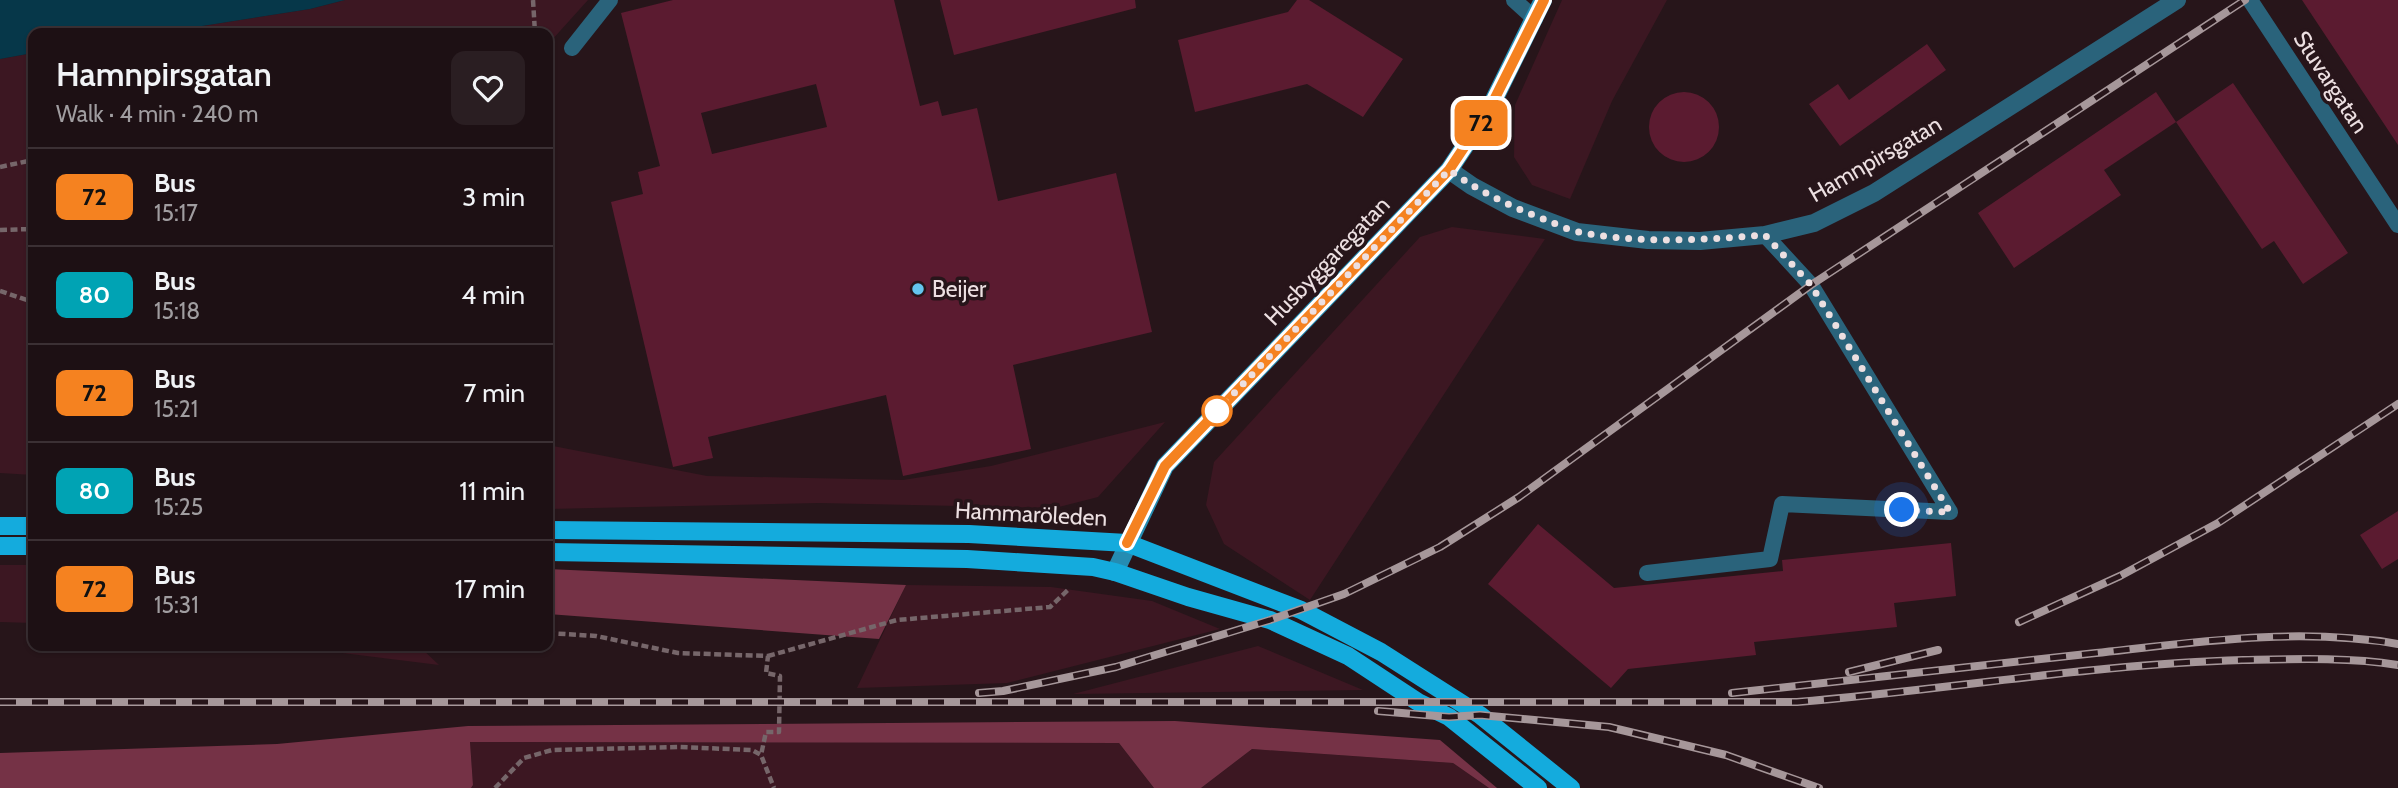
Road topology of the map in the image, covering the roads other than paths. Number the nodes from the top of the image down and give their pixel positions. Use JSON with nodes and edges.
{"nodes":[{"id":1,"x":610,"y":0,"type":"edge"},
{"id":2,"x":1514,"y":0,"type":"edge"},
{"id":3,"x":1544,"y":0,"type":"edge"},
{"id":4,"x":2177,"y":0,"type":"edge"},
{"id":5,"x":2250,"y":0,"type":"edge"},
{"id":6,"x":1535,"y":19,"type":"junction"},
{"id":7,"x":572,"y":48,"type":"dead end"},
{"id":8,"x":1449,"y":170,"type":"junction"},
{"id":9,"x":2398,"y":225,"type":"edge"},
{"id":10,"x":1765,"y":235,"type":"junction"},
{"id":11,"x":0,"y":526,"type":"edge"},
{"id":12,"x":28,"y":526,"type":"edge"},
{"id":13,"x":553,"y":530,"type":"edge"},
{"id":14,"x":1127,"y":543,"type":"junction"},
{"id":15,"x":0,"y":546,"type":"edge"},
{"id":16,"x":28,"y":546,"type":"edge"},
{"id":17,"x":553,"y":552,"type":"edge"},
{"id":18,"x":1115,"y":572,"type":"junction"},
{"id":19,"x":1647,"y":573,"type":"dead end"},
{"id":20,"x":1538,"y":788,"type":"edge"},
{"id":21,"x":1570,"y":788,"type":"edge"}],
"edges":[{"from":1,"to":7,"type":"lane"},
{"from":2,"to":6,"type":"lane"},
{"from":3,"to":6,"type":"street","name":"Husbyggaregatan"},
{"from":4,"to":10,"type":"street","name":"Hamnpirsgatan"},
{"from":5,"to":9,"type":"lane","name":"Stuvargatan"},
{"from":6,"to":8,"type":"street","name":"Husbyggaregatan"},
{"from":8,"to":10,"type":"street","name":"Hamnpirsgatan"},
{"from":8,"to":14,"type":"street","name":"Husbyggaregatan"},
{"from":10,"to":19,"type":"lane"},
{"from":11,"to":12,"type":"main road"},
{"from":13,"to":14,"type":"main road","name":"Hammaröleden"},
{"from":14,"to":18,"type":"street","name":"Husbyggaregatan"},
{"from":14,"to":21,"type":"main road","name":"Hammaröleden"},
{"from":15,"to":16,"type":"main road"},
{"from":17,"to":18,"type":"main road","name":"Hammaröleden"},
{"from":18,"to":20,"type":"main road","name":"Hammaröleden"}]}
